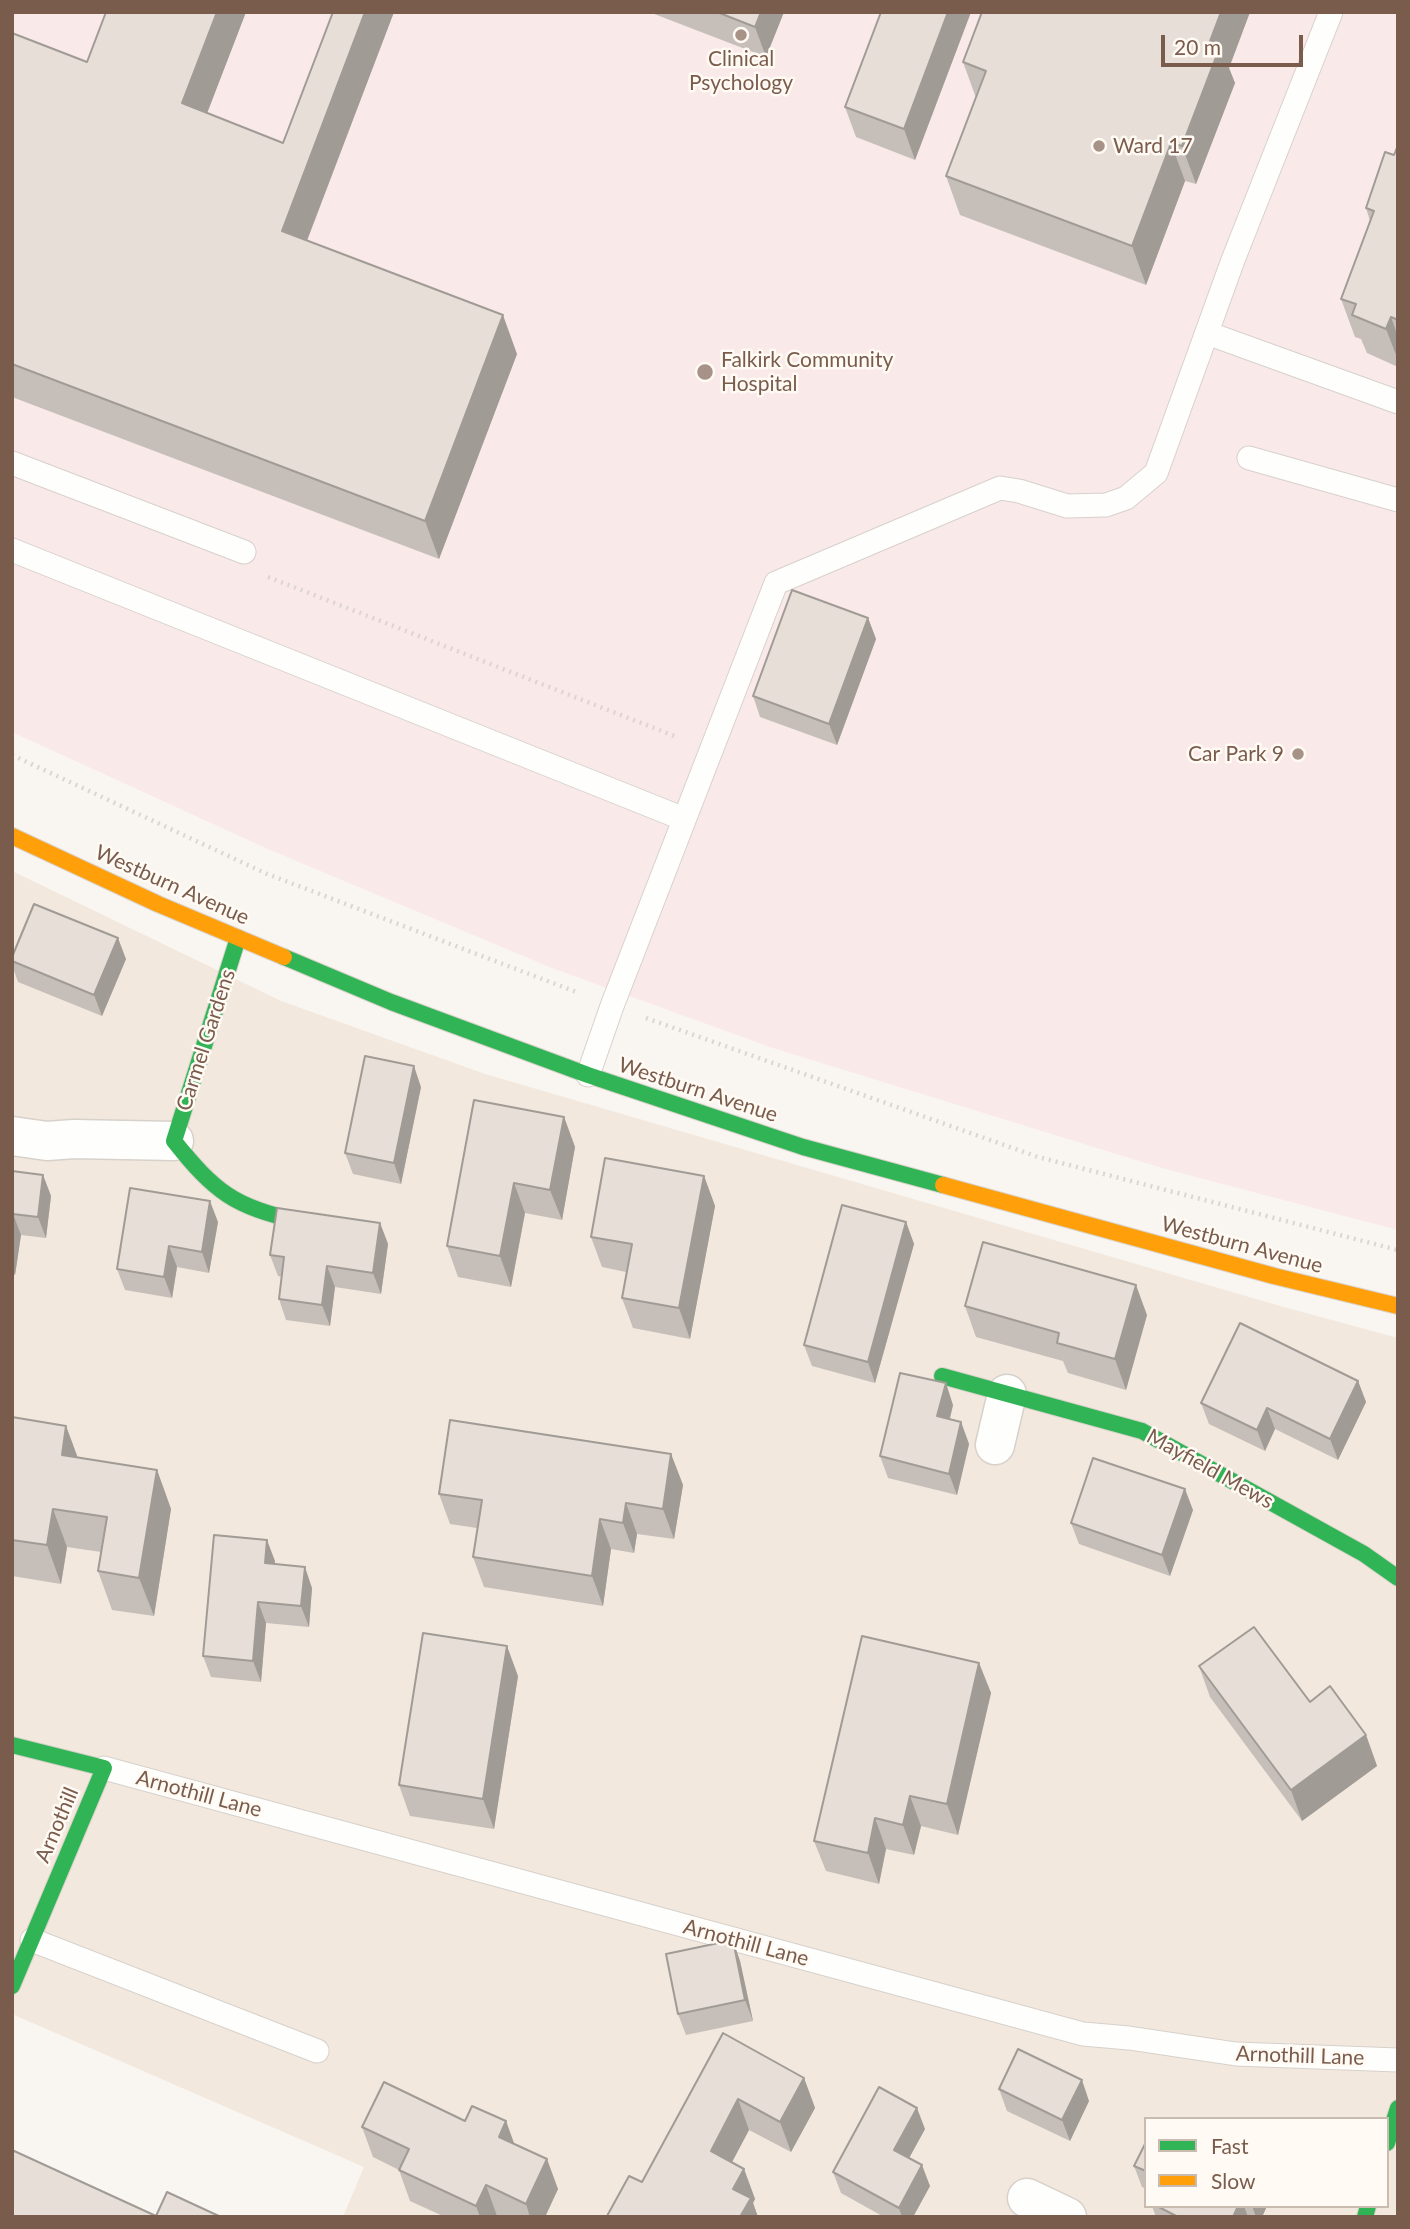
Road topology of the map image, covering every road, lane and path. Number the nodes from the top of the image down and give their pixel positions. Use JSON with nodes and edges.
{"nodes":[{"id":1,"x":1331,"y":12,"type":"edge"},
{"id":2,"x":1207,"y":333,"type":"junction"},
{"id":3,"x":1398,"y":402,"type":"edge"},
{"id":4,"x":1249,"y":458,"type":"dead end"},
{"id":5,"x":12,"y":463,"type":"edge"},
{"id":6,"x":1398,"y":500,"type":"edge"},
{"id":7,"x":12,"y":550,"type":"edge"},
{"id":8,"x":244,"y":552,"type":"dead end"},
{"id":9,"x":258,"y":573,"type":"dead end"},
{"id":10,"x":710,"y":749,"type":"junction"},
{"id":11,"x":12,"y":755,"type":"edge"},
{"id":12,"x":684,"y":819,"type":"junction"},
{"id":13,"x":12,"y":836,"type":"edge"},
{"id":14,"x":238,"y":938,"type":"junction"},
{"id":15,"x":612,"y":1006,"type":"junction"},
{"id":16,"x":588,"y":1075,"type":"junction"},
{"id":17,"x":12,"y":1136,"type":"edge"},
{"id":18,"x":174,"y":1141,"type":"junction"},
{"id":19,"x":299,"y":1221,"type":"edge"},
{"id":20,"x":1398,"y":1250,"type":"edge"},
{"id":21,"x":1398,"y":1306,"type":"edge"},
{"id":22,"x":942,"y":1376,"type":"dead end"},
{"id":23,"x":1007,"y":1394,"type":"junction"},
{"id":24,"x":995,"y":1445,"type":"dead end"},
{"id":25,"x":1398,"y":1578,"type":"edge"},
{"id":26,"x":12,"y":1745,"type":"edge"},
{"id":27,"x":104,"y":1769,"type":"junction"},
{"id":28,"x":32,"y":1940,"type":"junction"},
{"id":29,"x":12,"y":1986,"type":"edge"},
{"id":30,"x":317,"y":2051,"type":"dead end"},
{"id":31,"x":1398,"y":2060,"type":"edge"},
{"id":32,"x":1398,"y":2108,"type":"edge"},
{"id":33,"x":1389,"y":2137,"type":"edge"},
{"id":34,"x":1027,"y":2198,"type":"dead end"},
{"id":35,"x":1067,"y":2217,"type":"edge"}],
"edges":[{"from":1,"to":2,"type":"lane"},
{"from":2,"to":3,"type":"lane"},
{"from":2,"to":10,"type":"lane"},
{"from":4,"to":6,"type":"lane"},
{"from":5,"to":8,"type":"lane"},
{"from":7,"to":12,"type":"lane"},
{"from":9,"to":10,"type":"path"},
{"from":10,"to":12,"type":"lane"},
{"from":11,"to":15,"type":"path"},
{"from":12,"to":15,"type":"lane"},
{"from":13,"to":14,"type":"main road","name":"Westburn Avenue"},
{"from":14,"to":16,"type":"main road","name":"Westburn Avenue"},
{"from":14,"to":18,"type":"main road","name":"Carmel Gardens"},
{"from":15,"to":16,"type":"lane"},
{"from":15,"to":20,"type":"path"},
{"from":16,"to":21,"type":"main road","name":"Westburn Avenue"},
{"from":17,"to":18,"type":"street"},
{"from":18,"to":19,"type":"main road"},
{"from":22,"to":23,"type":"main road","name":"Mayfield Mews"},
{"from":23,"to":24,"type":"street"},
{"from":23,"to":25,"type":"main road","name":"Mayfield Mews"},
{"from":26,"to":27,"type":"main road","name":"Arnothill"},
{"from":27,"to":28,"type":"main road","name":"Arnothill"},
{"from":27,"to":31,"type":"lane","name":"Arnothill Lane"},
{"from":28,"to":29,"type":"main road","name":"Arnothill"},
{"from":28,"to":30,"type":"lane"},
{"from":32,"to":33,"type":"main road"},
{"from":34,"to":35,"type":"street"}]}
